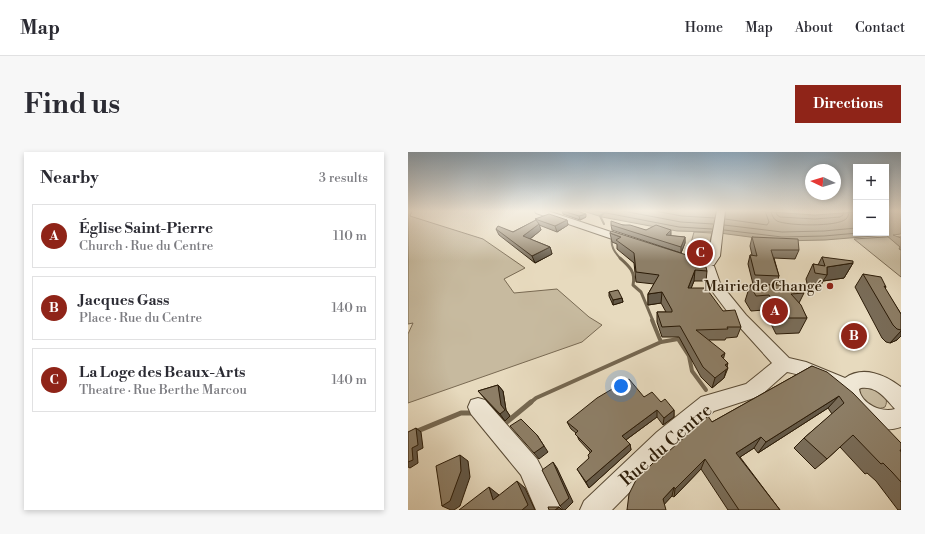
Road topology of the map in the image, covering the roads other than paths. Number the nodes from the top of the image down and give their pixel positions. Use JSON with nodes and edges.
{"nodes":[{"id":1,"x":590,"y":228,"type":"edge"},
{"id":2,"x":718,"y":228,"type":"edge"},
{"id":3,"x":639,"y":244,"type":"edge"},
{"id":4,"x":784,"y":364,"type":"junction"},
{"id":5,"x":849,"y":388,"type":"junction"},
{"id":6,"x":901,"y":402,"type":"edge"},
{"id":7,"x":478,"y":407,"type":"dead end"},
{"id":8,"x":892,"y":418,"type":"edge"},
{"id":9,"x":894,"y":438,"type":"edge"},
{"id":10,"x":597,"y":508,"type":"edge"},
{"id":11,"x":550,"y":510,"type":"edge"}],
"edges":[{"from":1,"to":3,"type":"street"},
{"from":2,"to":4,"type":"street"},
{"from":4,"to":5,"type":"street"},
{"from":4,"to":10,"type":"street","name":"Rue du Centre"},
{"from":5,"to":6,"type":"street"},
{"from":5,"to":8,"type":"street"},
{"from":7,"to":11,"type":"street"},
{"from":8,"to":9,"type":"street"}]}
